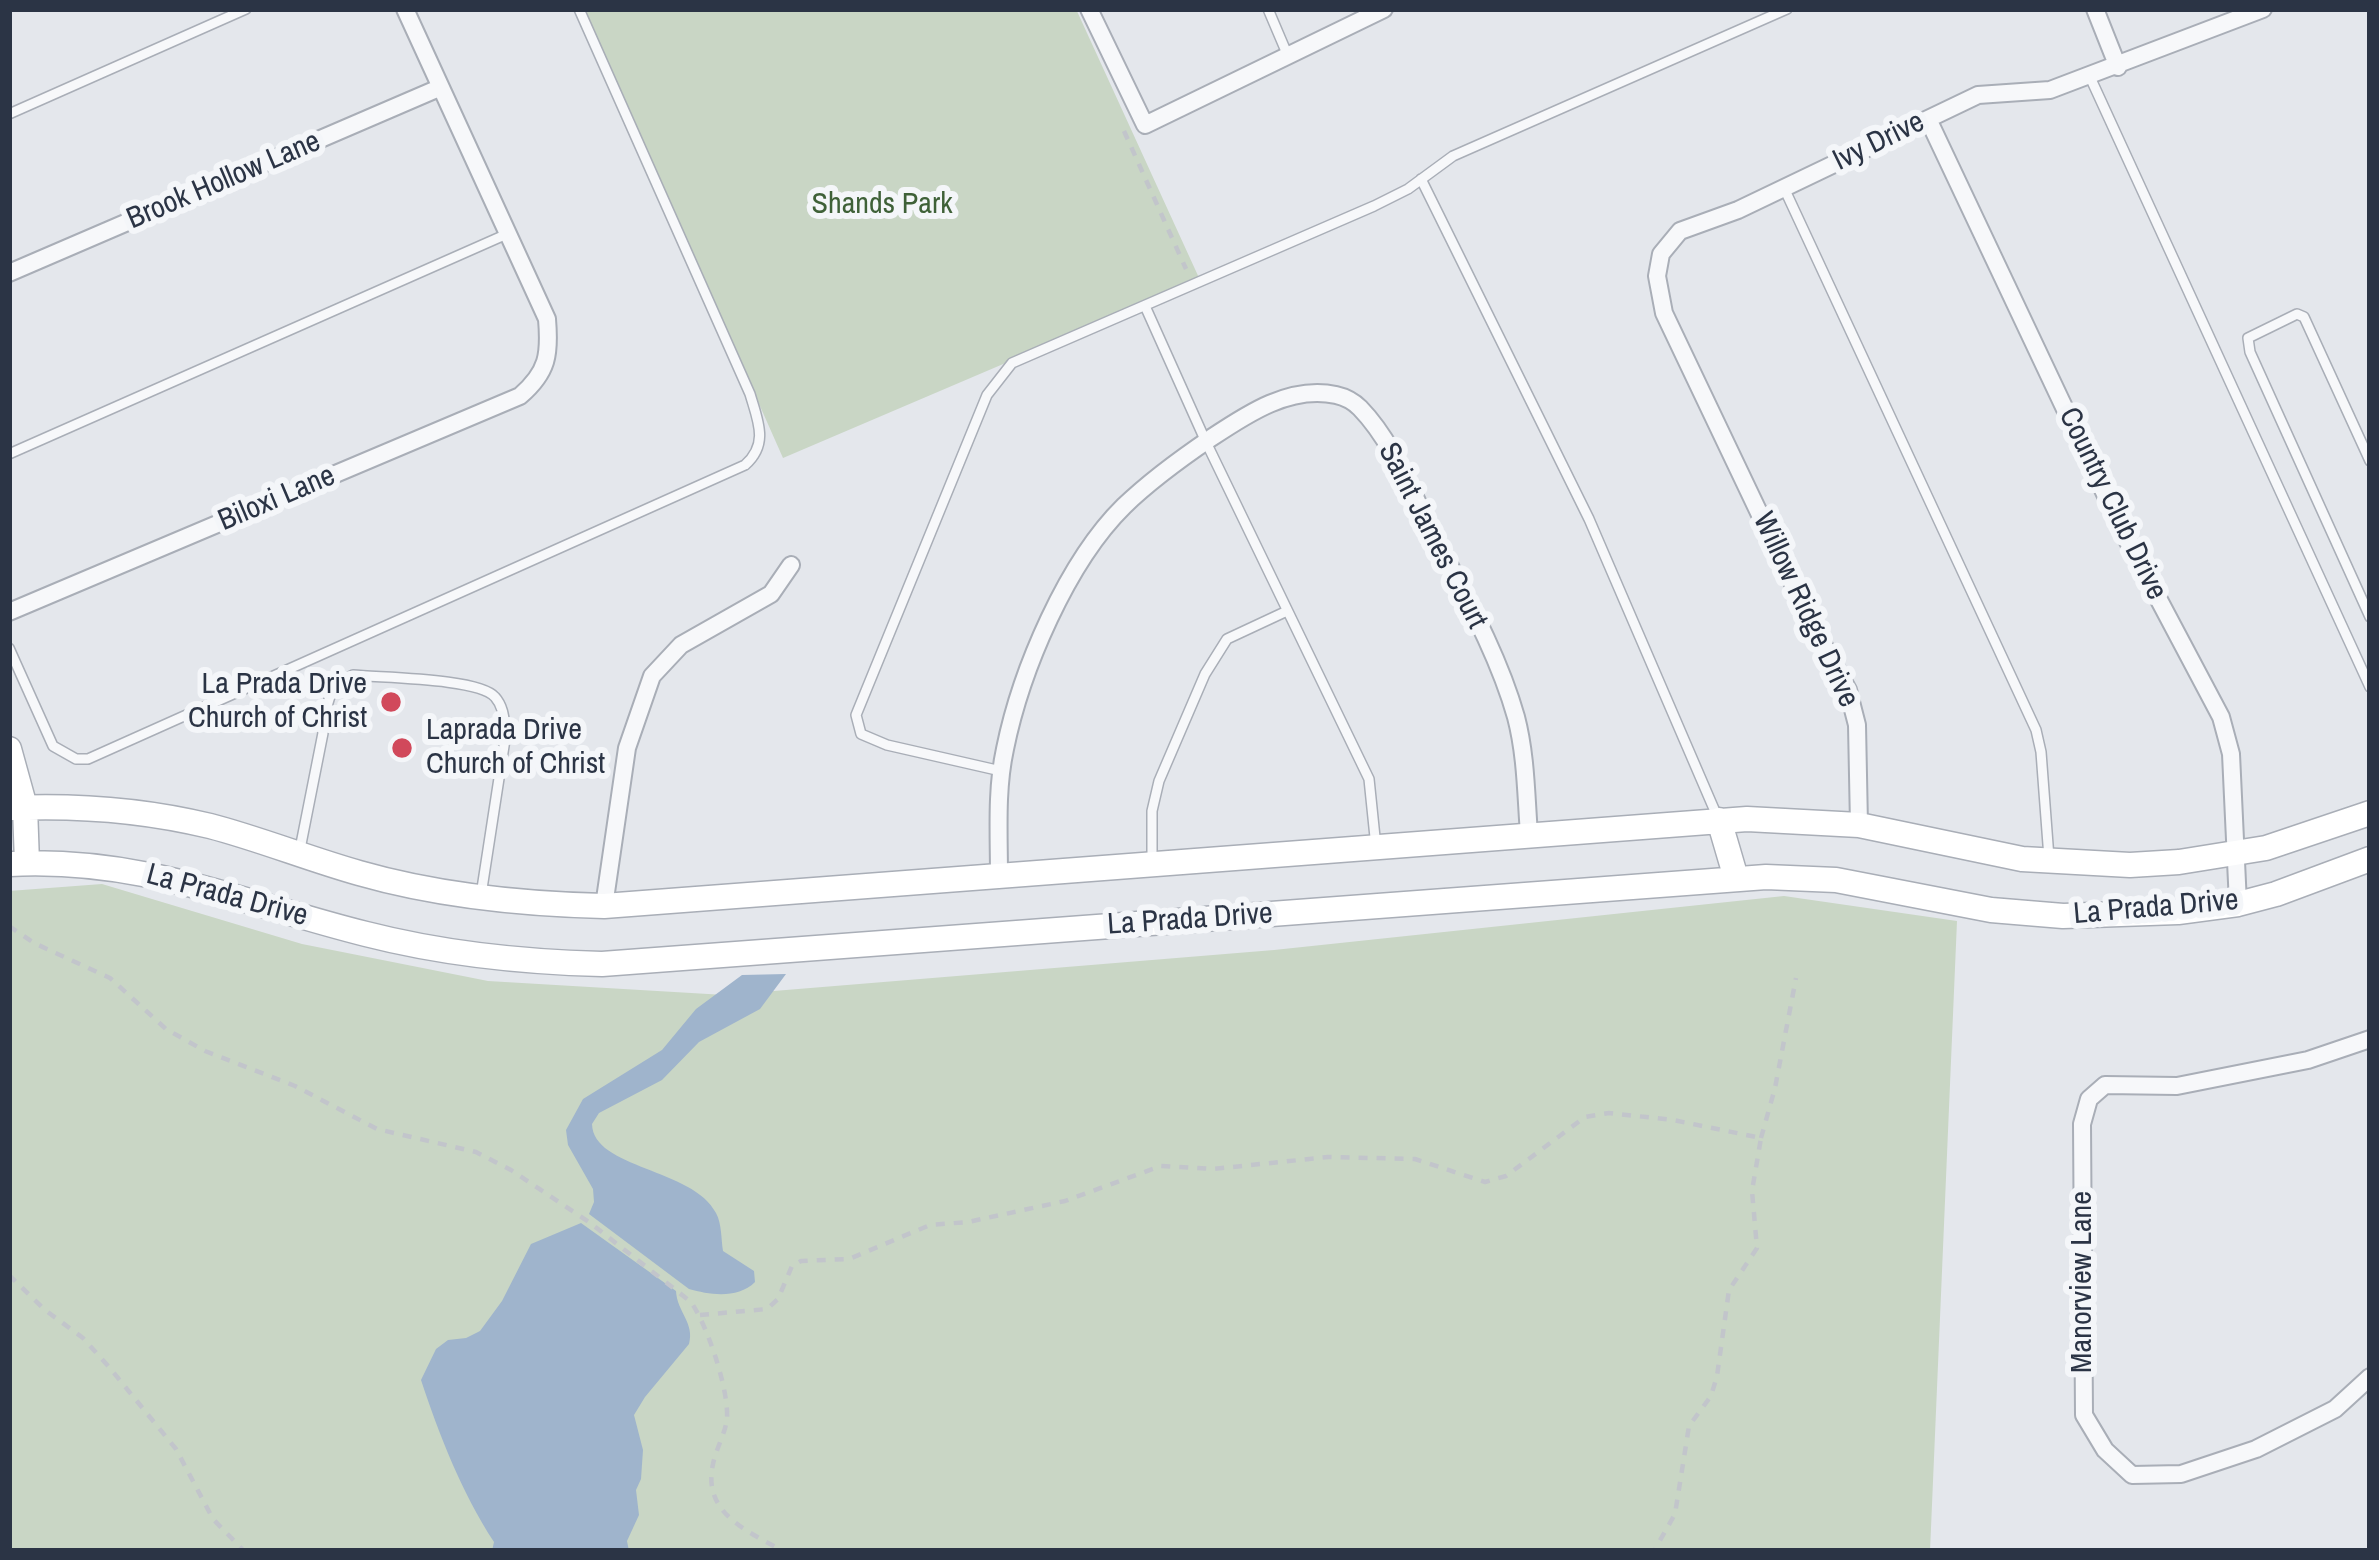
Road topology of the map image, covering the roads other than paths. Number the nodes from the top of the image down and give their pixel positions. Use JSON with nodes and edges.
{"nodes":[{"id":1,"x":246,"y":9,"type":"edge"},
{"id":2,"x":404,"y":9,"type":"edge"},
{"id":3,"x":579,"y":9,"type":"edge"},
{"id":4,"x":1089,"y":9,"type":"edge"},
{"id":5,"x":1268,"y":9,"type":"edge"},
{"id":6,"x":1384,"y":9,"type":"edge"},
{"id":7,"x":1787,"y":9,"type":"edge"},
{"id":8,"x":2095,"y":9,"type":"edge"},
{"id":9,"x":2263,"y":9,"type":"edge"},
{"id":10,"x":1288,"y":56,"type":"junction"},
{"id":11,"x":2118,"y":67,"type":"junction"},
{"id":12,"x":2090,"y":77,"type":"junction"},
{"id":13,"x":439,"y":88,"type":"junction"},
{"id":14,"x":9,"y":114,"type":"edge"},
{"id":15,"x":1928,"y":119,"type":"junction"},
{"id":16,"x":1421,"y":179,"type":"junction"},
{"id":17,"x":1784,"y":188,"type":"junction"},
{"id":18,"x":507,"y":234,"type":"junction"},
{"id":19,"x":9,"y":273,"type":"edge"},
{"id":20,"x":1145,"y":306,"type":"junction"},
{"id":21,"x":1710,"y":405,"type":"joint"},
{"id":22,"x":1206,"y":442,"type":"junction"},
{"id":23,"x":9,"y":454,"type":"edge"},
{"id":24,"x":2370,"y":461,"type":"edge"},
{"id":25,"x":791,"y":565,"type":"dead end"},
{"id":26,"x":1287,"y":610,"type":"junction"},
{"id":27,"x":9,"y":612,"type":"edge"},
{"id":28,"x":2370,"y":617,"type":"edge"},
{"id":29,"x":9,"y":648,"type":"edge"},
{"id":30,"x":2370,"y":687,"type":"edge"},
{"id":31,"x":326,"y":711,"type":"dead end"},
{"id":32,"x":322,"y":734,"type":"dead end"},
{"id":33,"x":9,"y":749,"type":"edge"},
{"id":34,"x":1002,"y":772,"type":"junction"},
{"id":35,"x":17,"y":807,"type":"edge"},
{"id":36,"x":2361,"y":816,"type":"edge"},
{"id":37,"x":1719,"y":820,"type":"junction"},
{"id":38,"x":1859,"y":826,"type":"junction"},
{"id":39,"x":1528,"y":834,"type":"junction"},
{"id":40,"x":1376,"y":847,"type":"junction"},
{"id":41,"x":299,"y":854,"type":"junction"},
{"id":42,"x":2234,"y":854,"type":"junction"},
{"id":43,"x":2370,"y":857,"type":"edge"},
{"id":44,"x":2049,"y":862,"type":"junction"},
{"id":45,"x":18,"y":864,"type":"edge"},
{"id":46,"x":1151,"y":865,"type":"junction"},
{"id":47,"x":999,"y":876,"type":"junction"},
{"id":48,"x":1736,"y":878,"type":"junction"},
{"id":49,"x":481,"y":898,"type":"junction"},
{"id":50,"x":2237,"y":904,"type":"junction"},
{"id":51,"x":604,"y":906,"type":"junction"},
{"id":52,"x":2370,"y":1040,"type":"edge"},
{"id":53,"x":2370,"y":1377,"type":"edge"}],
"edges":[{"from":1,"to":14,"type":"lane"},
{"from":2,"to":13,"type":"street"},
{"from":3,"to":29,"type":"lane"},
{"from":4,"to":10,"type":"street"},
{"from":5,"to":10,"type":"lane"},
{"from":6,"to":10,"type":"street"},
{"from":7,"to":16,"type":"lane"},
{"from":8,"to":11,"type":"street"},
{"from":9,"to":11,"type":"street","name":"Ivy Drive"},
{"from":11,"to":12,"type":"street","name":"Ivy Drive"},
{"from":12,"to":15,"type":"street","name":"Ivy Drive"},
{"from":12,"to":30,"type":"lane"},
{"from":13,"to":18,"type":"street"},
{"from":13,"to":19,"type":"street","name":"Brook Hollow Lane"},
{"from":15,"to":17,"type":"street","name":"Ivy Drive"},
{"from":15,"to":42,"type":"street","name":"Country Club Drive"},
{"from":16,"to":20,"type":"lane"},
{"from":16,"to":37,"type":"lane"},
{"from":17,"to":21,"type":"street","name":"Ivy Drive"},
{"from":17,"to":44,"type":"lane"},
{"from":18,"to":23,"type":"lane"},
{"from":18,"to":27,"type":"street","name":"Biloxi Lane"},
{"from":20,"to":22,"type":"lane"},
{"from":20,"to":34,"type":"lane"},
{"from":21,"to":38,"type":"street","name":"Willow Ridge Drive"},
{"from":22,"to":26,"type":"lane"},
{"from":22,"to":34,"type":"street","name":"Saint James Court"},
{"from":22,"to":39,"type":"street","name":"Saint James Court"},
{"from":24,"to":28,"type":"lane"},
{"from":25,"to":51,"type":"street"},
{"from":26,"to":40,"type":"lane"},
{"from":26,"to":46,"type":"lane"},
{"from":31,"to":49,"type":"lane"},
{"from":32,"to":41,"type":"lane"},
{"from":33,"to":35,"type":"main road"},
{"from":34,"to":47,"type":"street","name":"Saint James Court"},
{"from":35,"to":41,"type":"main road","name":"La Prada Drive"},
{"from":35,"to":45,"type":"main road"},
{"from":36,"to":42,"type":"main road","name":"La Prada Drive"},
{"from":36,"to":43,"type":"main road"},
{"from":37,"to":38,"type":"main road","name":"La Prada Drive"},
{"from":37,"to":39,"type":"main road","name":"La Prada Drive"},
{"from":37,"to":48,"type":"main road"},
{"from":38,"to":44,"type":"main road","name":"La Prada Drive"},
{"from":39,"to":40,"type":"main road","name":"La Prada Drive"},
{"from":40,"to":46,"type":"main road","name":"La Prada Drive"},
{"from":41,"to":49,"type":"main road","name":"La Prada Drive"},
{"from":42,"to":44,"type":"main road","name":"La Prada Drive"},
{"from":42,"to":50,"type":"street","name":"Country Club Drive"},
{"from":43,"to":50,"type":"main road","name":"La Prada Drive"},
{"from":45,"to":48,"type":"main road","name":"La Prada Drive"},
{"from":46,"to":47,"type":"main road","name":"La Prada Drive"},
{"from":47,"to":51,"type":"main road","name":"La Prada Drive"},
{"from":48,"to":50,"type":"main road","name":"La Prada Drive"},
{"from":49,"to":51,"type":"main road","name":"La Prada Drive"},
{"from":52,"to":53,"type":"street","name":"Manorview Lane"}]}
